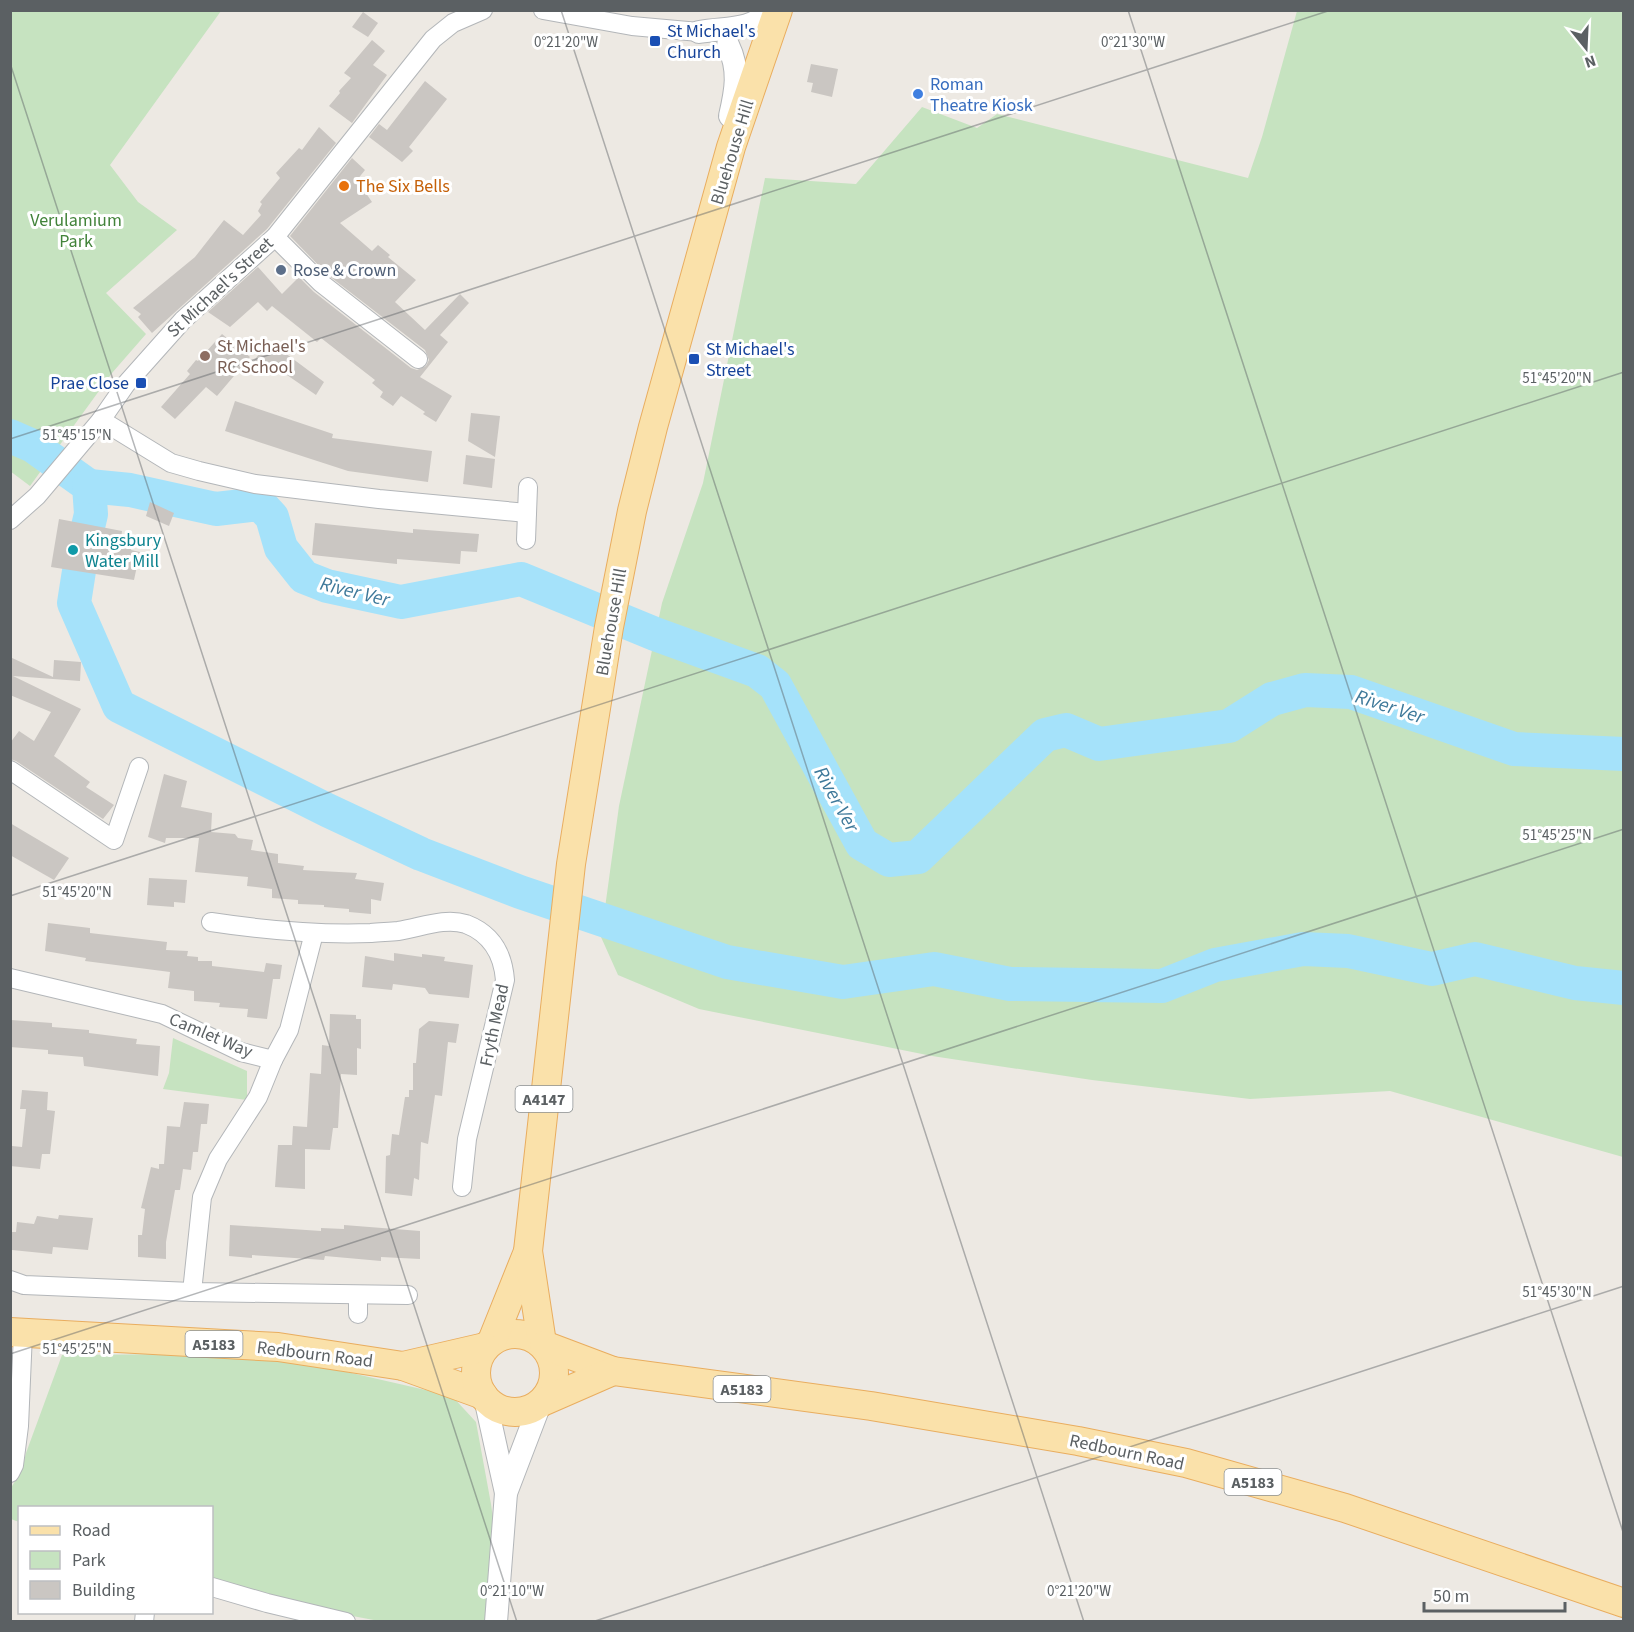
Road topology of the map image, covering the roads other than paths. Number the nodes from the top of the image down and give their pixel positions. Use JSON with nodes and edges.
{"nodes":[{"id":1,"x":483,"y":10,"type":"edge"},
{"id":2,"x":543,"y":10,"type":"edge"},
{"id":3,"x":774,"y":10,"type":"edge"},
{"id":4,"x":778,"y":10,"type":"edge"},
{"id":5,"x":699,"y":32,"type":"junction"},
{"id":6,"x":728,"y":45,"type":"junction"},
{"id":7,"x":763,"y":55,"type":"junction"},
{"id":8,"x":731,"y":147,"type":"junction"},
{"id":9,"x":275,"y":237,"type":"junction"},
{"id":10,"x":418,"y":359,"type":"dead end"},
{"id":11,"x":100,"y":420,"type":"junction"},
{"id":12,"x":528,"y":487,"type":"dead end"},
{"id":13,"x":527,"y":513,"type":"junction"},
{"id":14,"x":14,"y":517,"type":"edge"},
{"id":15,"x":526,"y":540,"type":"dead end"},
{"id":16,"x":139,"y":767,"type":"dead end"},
{"id":17,"x":10,"y":770,"type":"edge"},
{"id":18,"x":212,"y":922,"type":"dead end"},
{"id":19,"x":314,"y":933,"type":"junction"},
{"id":20,"x":10,"y":978,"type":"edge"},
{"id":21,"x":273,"y":1060,"type":"junction"},
{"id":22,"x":462,"y":1187,"type":"dead end"},
{"id":23,"x":528,"y":1251,"type":"junction"},
{"id":24,"x":10,"y":1280,"type":"edge"},
{"id":25,"x":192,"y":1292,"type":"junction"},
{"id":26,"x":408,"y":1295,"type":"dead end"},
{"id":27,"x":17,"y":1333,"type":"edge"},
{"id":28,"x":488,"y":1344,"type":"junction"},
{"id":29,"x":543,"y":1344,"type":"junction"},
{"id":30,"x":403,"y":1366,"type":"junction"},
{"id":31,"x":613,"y":1371,"type":"junction"},
{"id":32,"x":484,"y":1397,"type":"junction"},
{"id":33,"x":541,"y":1403,"type":"junction"},
{"id":34,"x":10,"y":1473,"type":"edge"},
{"id":35,"x":506,"y":1493,"type":"junction"},
{"id":36,"x":213,"y":1587,"type":"edge"},
{"id":37,"x":1623,"y":1603,"type":"edge"},
{"id":38,"x":346,"y":1622,"type":"edge"},
{"id":39,"x":496,"y":1622,"type":"edge"}],
"edges":[{"from":1,"to":9,"type":"street","name":"St Michael's Street"},
{"from":2,"to":5,"type":"street"},
{"from":3,"to":5,"type":"street"},
{"from":4,"to":7,"type":"main road","name":"Bluehouse Hill","number":"A4147"},
{"from":5,"to":6,"type":"street"},
{"from":6,"to":7,"type":"street"},
{"from":6,"to":8,"type":"street"},
{"from":7,"to":8,"type":"main road","name":"Bluehouse Hill","number":"A4147"},
{"from":8,"to":23,"type":"main road","name":"Bluehouse Hill","number":"A4147"},
{"from":9,"to":10,"type":"street"},
{"from":9,"to":11,"type":"street","name":"St Michael's Street"},
{"from":11,"to":13,"type":"street"},
{"from":11,"to":14,"type":"street","name":"St Michael's Street"},
{"from":12,"to":13,"type":"street"},
{"from":13,"to":15,"type":"street"},
{"from":16,"to":17,"type":"street"},
{"from":18,"to":19,"type":"street","name":"Fryth Mead"},
{"from":19,"to":21,"type":"street"},
{"from":19,"to":22,"type":"street","name":"Fryth Mead"},
{"from":20,"to":21,"type":"street","name":"Camlet Way"},
{"from":21,"to":25,"type":"street","name":"Camlet Way"},
{"from":23,"to":28,"type":"main road","name":"Bluehouse Hill","number":"A4147"},
{"from":23,"to":29,"type":"main road","name":"Bluehouse Hill","number":"A4147"},
{"from":24,"to":25,"type":"street"},
{"from":25,"to":26,"type":"street"},
{"from":27,"to":30,"type":"main road","name":"Redbourn Road","number":"A5183"},
{"from":27,"to":34,"type":"street"},
{"from":28,"to":29,"type":"main road"},
{"from":28,"to":30,"type":"main road","name":"Redbourn Road","number":"A5183"},
{"from":28,"to":32,"type":"main road"},
{"from":29,"to":31,"type":"main road","name":"Redbourn Road","number":"A5183"},
{"from":29,"to":33,"type":"main road"},
{"from":30,"to":32,"type":"main road","name":"Redbourn Road","number":"A5183"},
{"from":31,"to":33,"type":"main road"},
{"from":31,"to":37,"type":"main road","name":"Redbourn Road","number":"A5183"},
{"from":32,"to":33,"type":"main road"},
{"from":32,"to":35,"type":"street"},
{"from":33,"to":35,"type":"street"},
{"from":35,"to":39,"type":"street"},
{"from":36,"to":38,"type":"street"}]}
